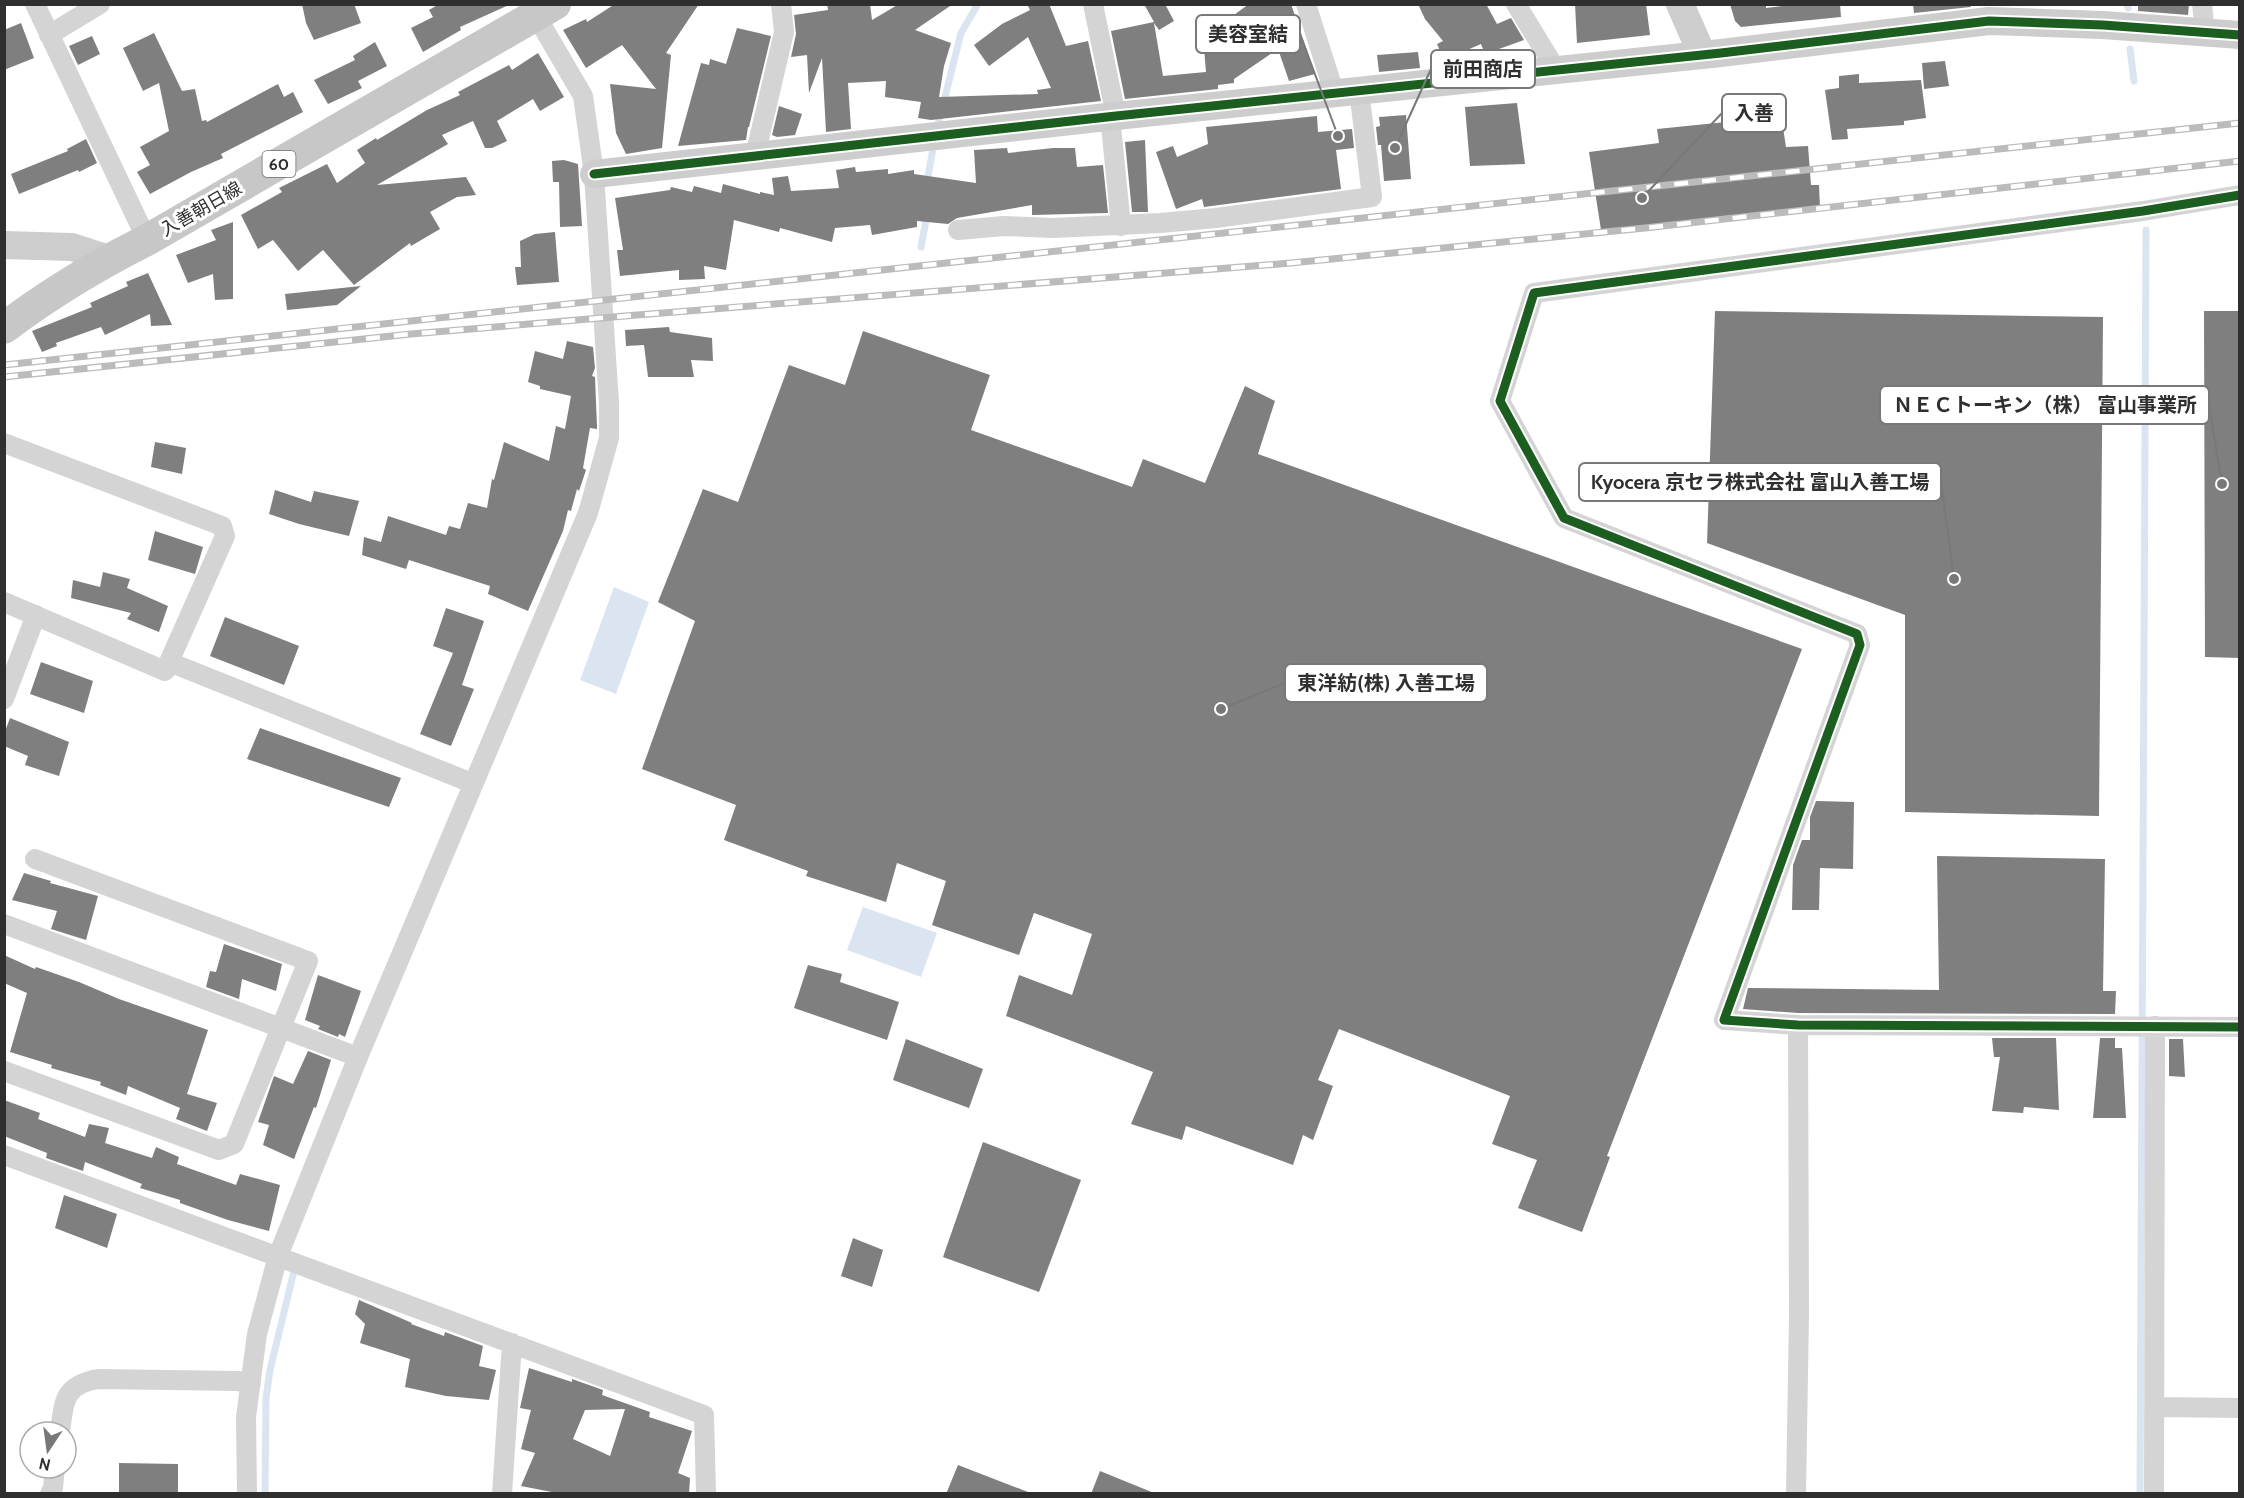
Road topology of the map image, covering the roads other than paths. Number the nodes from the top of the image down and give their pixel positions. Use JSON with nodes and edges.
{"nodes":[{"id":1,"x":34,"y":4,"type":"edge"},
{"id":2,"x":100,"y":4,"type":"edge"},
{"id":3,"x":781,"y":4,"type":"edge"},
{"id":4,"x":1093,"y":4,"type":"edge"},
{"id":5,"x":1306,"y":4,"type":"edge"},
{"id":6,"x":1516,"y":4,"type":"edge"},
{"id":7,"x":1680,"y":4,"type":"edge"},
{"id":8,"x":2202,"y":4,"type":"edge"},
{"id":9,"x":540,"y":9,"type":"edge"},
{"id":10,"x":1987,"y":13,"type":"edge"},
{"id":11,"x":2205,"y":32,"type":"junction"},
{"id":12,"x":49,"y":34,"type":"junction"},
{"id":13,"x":2240,"y":35,"type":"edge"},
{"id":14,"x":1702,"y":54,"type":"junction"},
{"id":15,"x":1555,"y":68,"type":"junction"},
{"id":16,"x":1347,"y":91,"type":"junction"},
{"id":17,"x":1113,"y":116,"type":"junction"},
{"id":18,"x":755,"y":156,"type":"junction"},
{"id":19,"x":594,"y":174,"type":"junction"},
{"id":20,"x":2240,"y":195,"type":"edge"},
{"id":21,"x":1120,"y":226,"type":"junction"},
{"id":22,"x":958,"y":230,"type":"dead end"},
{"id":23,"x":147,"y":240,"type":"junction"},
{"id":24,"x":4,"y":245,"type":"edge"},
{"id":25,"x":109,"y":260,"type":"junction"},
{"id":26,"x":4,"y":328,"type":"edge"},
{"id":27,"x":4,"y":443,"type":"edge"},
{"id":28,"x":4,"y":602,"type":"edge"},
{"id":29,"x":36,"y":615,"type":"junction"},
{"id":30,"x":169,"y":662,"type":"junction"},
{"id":31,"x":4,"y":699,"type":"edge"},
{"id":32,"x":472,"y":783,"type":"junction"},
{"id":33,"x":35,"y":859,"type":"dead end"},
{"id":34,"x":4,"y":924,"type":"edge"},
{"id":35,"x":1798,"y":1025,"type":"junction"},
{"id":36,"x":2155,"y":1026,"type":"junction"},
{"id":37,"x":2240,"y":1027,"type":"edge"},
{"id":38,"x":281,"y":1028,"type":"junction"},
{"id":39,"x":358,"y":1057,"type":"junction"},
{"id":40,"x":4,"y":1071,"type":"edge"},
{"id":41,"x":4,"y":1155,"type":"edge"},
{"id":42,"x":278,"y":1256,"type":"junction"},
{"id":43,"x":512,"y":1342,"type":"junction"},
{"id":44,"x":251,"y":1383,"type":"junction"},
{"id":45,"x":2155,"y":1407,"type":"junction"},
{"id":46,"x":2240,"y":1408,"type":"edge"},
{"id":47,"x":62,"y":1420,"type":"edge"},
{"id":48,"x":507,"y":1492,"type":"edge"},
{"id":49,"x":247,"y":1494,"type":"edge"},
{"id":50,"x":706,"y":1494,"type":"edge"},
{"id":51,"x":1797,"y":1494,"type":"edge"},
{"id":52,"x":2154,"y":1494,"type":"edge"}],
"edges":[{"from":1,"to":12,"type":"street"},
{"from":2,"to":12,"type":"street"},
{"from":3,"to":18,"type":"street"},
{"from":4,"to":17,"type":"street"},
{"from":5,"to":16,"type":"street"},
{"from":6,"to":15,"type":"street"},
{"from":7,"to":14,"type":"street"},
{"from":8,"to":11,"type":"street"},
{"from":9,"to":19,"type":"street"},
{"from":9,"to":23,"type":"main road","name":"入善朝日線","number":"60"},
{"from":10,"to":11,"type":"street"},
{"from":10,"to":14,"type":"street"},
{"from":11,"to":13,"type":"street"},
{"from":12,"to":23,"type":"street"},
{"from":14,"to":15,"type":"street"},
{"from":15,"to":16,"type":"street"},
{"from":16,"to":17,"type":"street"},
{"from":16,"to":21,"type":"street"},
{"from":17,"to":18,"type":"street"},
{"from":17,"to":21,"type":"street"},
{"from":18,"to":19,"type":"street"},
{"from":19,"to":32,"type":"street"},
{"from":20,"to":35,"type":"street"},
{"from":21,"to":22,"type":"street"},
{"from":23,"to":25,"type":"main road","name":"入善朝日線","number":"60"},
{"from":24,"to":25,"type":"street"},
{"from":25,"to":26,"type":"main road","name":"入善朝日線","number":"60"},
{"from":27,"to":30,"type":"street"},
{"from":28,"to":29,"type":"street"},
{"from":29,"to":30,"type":"street"},
{"from":29,"to":31,"type":"street"},
{"from":30,"to":32,"type":"street"},
{"from":32,"to":39,"type":"street"},
{"from":33,"to":38,"type":"street"},
{"from":34,"to":38,"type":"street"},
{"from":35,"to":36,"type":"street"},
{"from":35,"to":51,"type":"street"},
{"from":36,"to":37,"type":"street"},
{"from":36,"to":45,"type":"street"},
{"from":38,"to":39,"type":"street"},
{"from":38,"to":40,"type":"street"},
{"from":39,"to":42,"type":"street"},
{"from":41,"to":42,"type":"street"},
{"from":42,"to":43,"type":"street"},
{"from":42,"to":44,"type":"street"},
{"from":43,"to":48,"type":"street"},
{"from":43,"to":50,"type":"street"},
{"from":44,"to":47,"type":"street"},
{"from":44,"to":49,"type":"street"},
{"from":45,"to":46,"type":"street"},
{"from":45,"to":52,"type":"street"}]}
